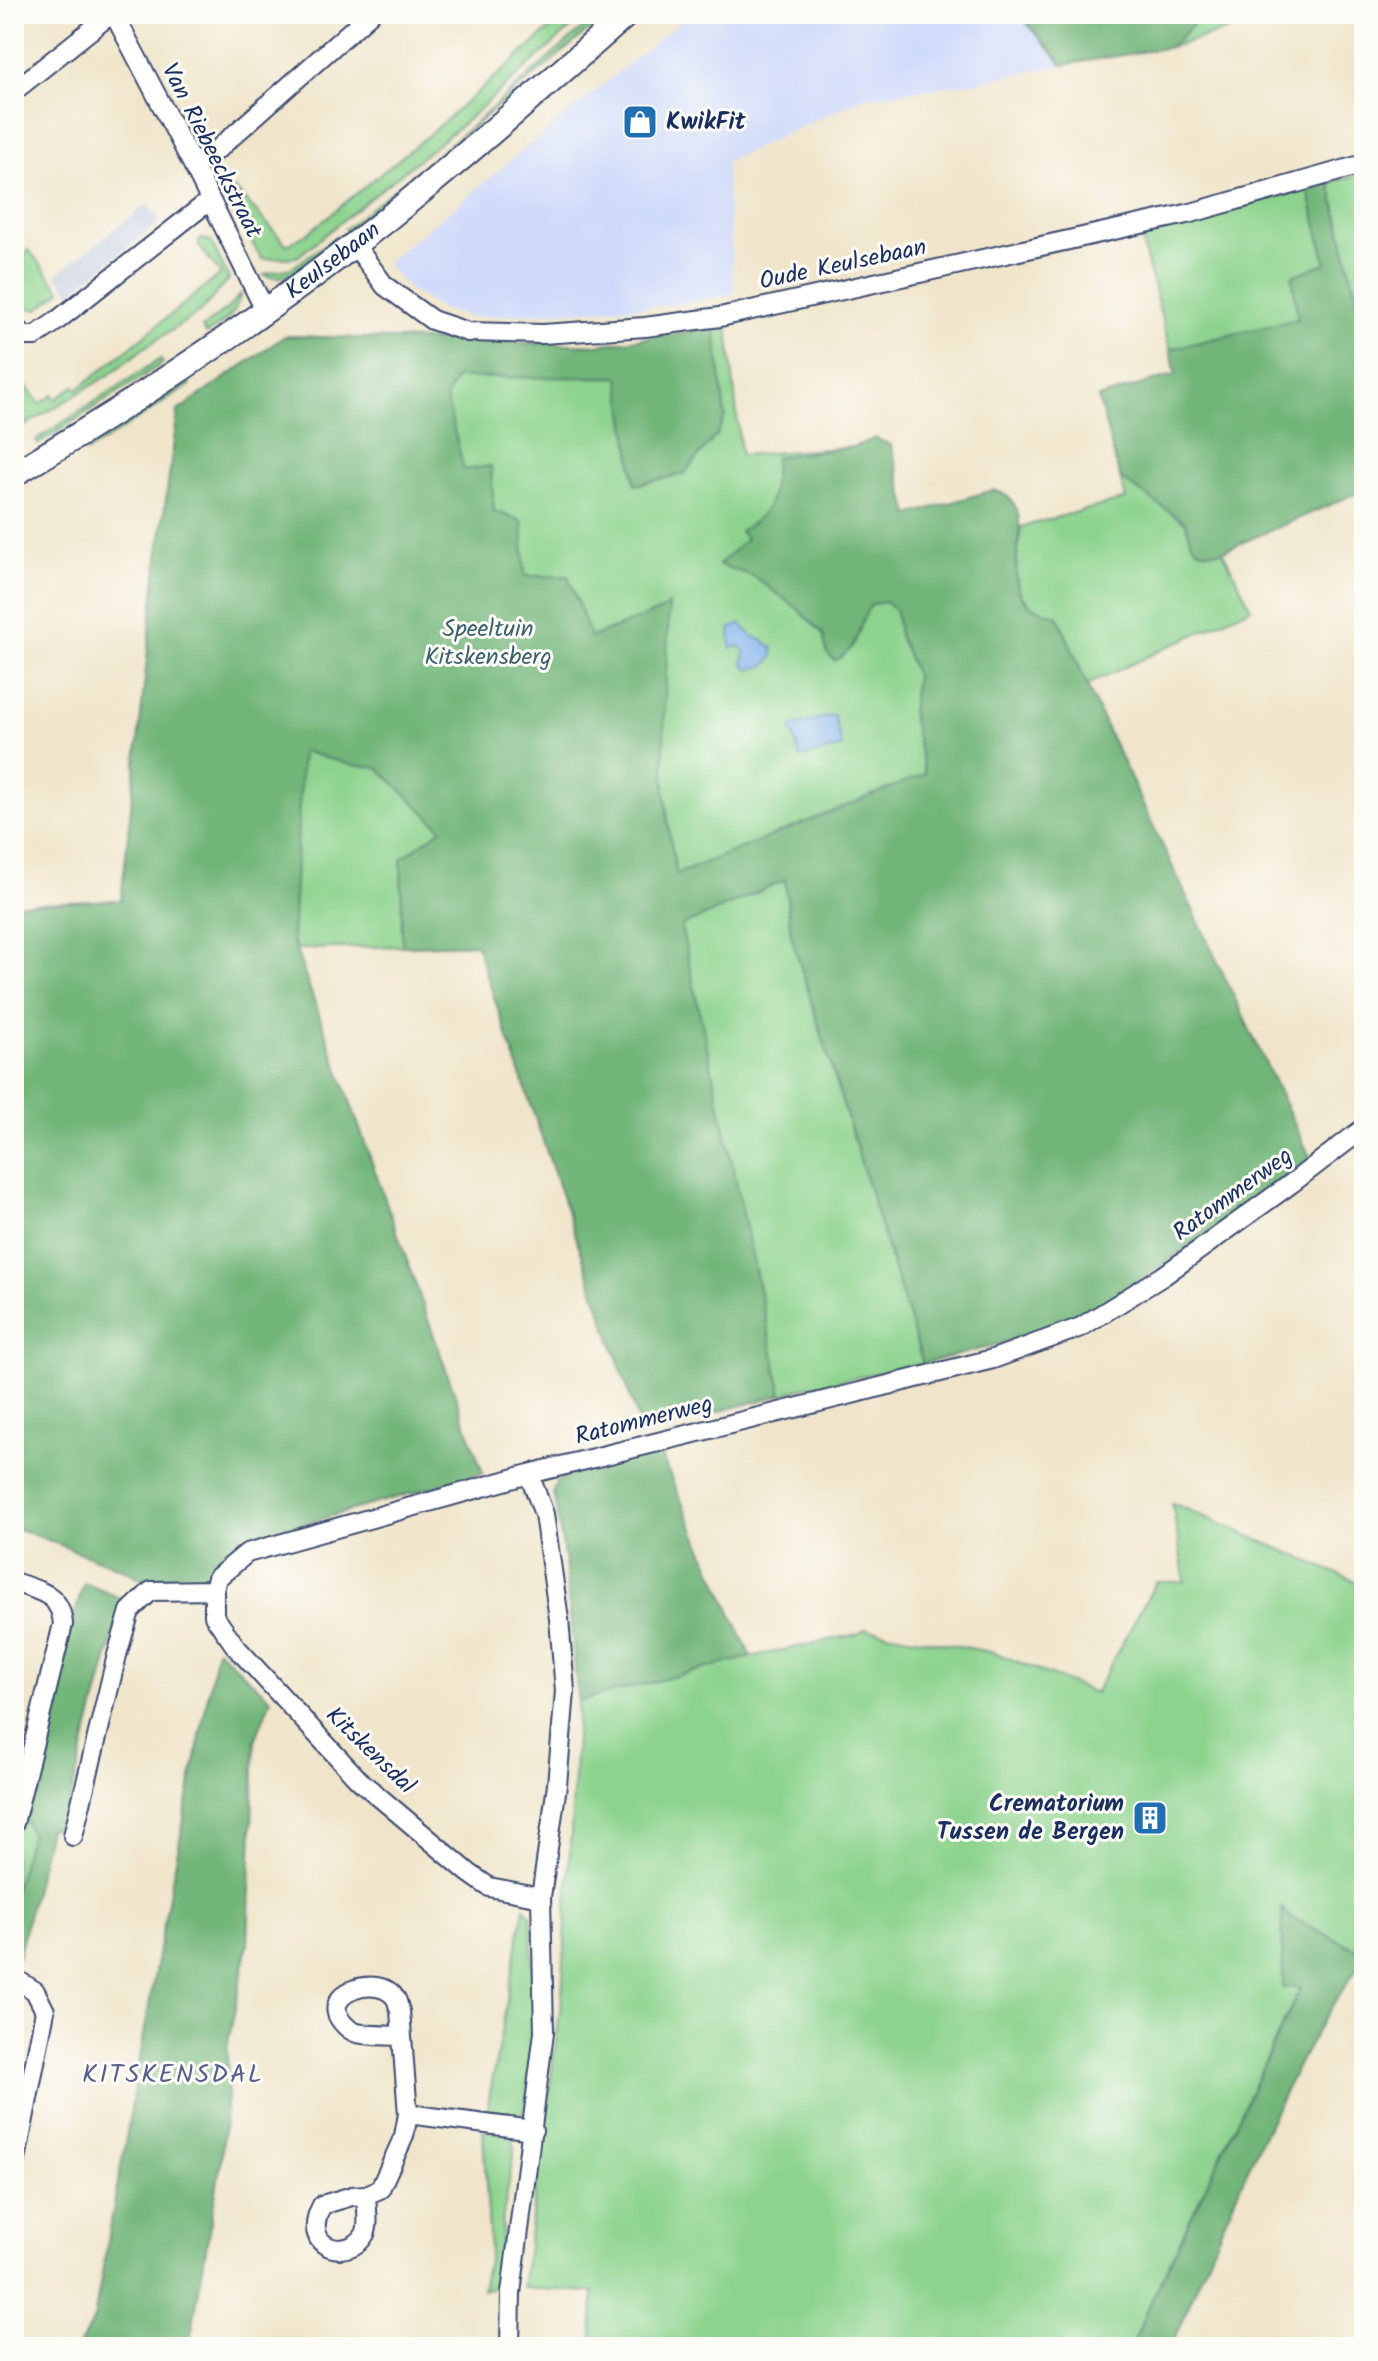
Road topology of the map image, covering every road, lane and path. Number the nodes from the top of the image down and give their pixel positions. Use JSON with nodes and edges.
{"nodes":[{"id":1,"x":112,"y":14,"type":"edge"},
{"id":2,"x":370,"y":14,"type":"edge"},
{"id":3,"x":627,"y":14,"type":"edge"},
{"id":4,"x":14,"y":91,"type":"edge"},
{"id":5,"x":1364,"y":164,"type":"edge"},
{"id":6,"x":193,"y":165,"type":"junction"},
{"id":7,"x":209,"y":201,"type":"junction"},
{"id":8,"x":354,"y":244,"type":"junction"},
{"id":9,"x":265,"y":310,"type":"junction"},
{"id":10,"x":19,"y":330,"type":"edge"},
{"id":11,"x":14,"y":474,"type":"edge"},
{"id":12,"x":1364,"y":1128,"type":"edge"},
{"id":13,"x":529,"y":1474,"type":"junction"},
{"id":14,"x":14,"y":1582,"type":"edge"},
{"id":15,"x":214,"y":1590,"type":"junction"},
{"id":16,"x":14,"y":1823,"type":"edge"},
{"id":17,"x":73,"y":1836,"type":"dead end"},
{"id":18,"x":541,"y":1897,"type":"junction"},
{"id":19,"x":14,"y":1978,"type":"edge"},
{"id":20,"x":401,"y":2036,"type":"dead end"},
{"id":21,"x":408,"y":2114,"type":"junction"},
{"id":22,"x":533,"y":2130,"type":"junction"},
{"id":23,"x":14,"y":2170,"type":"edge"},
{"id":24,"x":366,"y":2195,"type":"dead end"},
{"id":25,"x":510,"y":2347,"type":"edge"}],
"edges":[{"from":1,"to":4,"type":"street"},
{"from":1,"to":6,"type":"street","name":"Van Riebeeckstraat"},
{"from":2,"to":6,"type":"street"},
{"from":3,"to":8,"type":"street","name":"Keulsebaan"},
{"from":5,"to":8,"type":"street","name":"Oude Keulsebaan"},
{"from":6,"to":7,"type":"street","name":"Van Riebeeckstraat"},
{"from":7,"to":9,"type":"street","name":"Van Riebeeckstraat"},
{"from":7,"to":10,"type":"street"},
{"from":8,"to":9,"type":"street","name":"Keulsebaan"},
{"from":9,"to":11,"type":"street","name":"Keulsebaan"},
{"from":12,"to":13,"type":"street","name":"Ratommerweg"},
{"from":13,"to":15,"type":"street","name":"Ratommerweg"},
{"from":13,"to":18,"type":"street"},
{"from":14,"to":16,"type":"street"},
{"from":15,"to":17,"type":"street"},
{"from":15,"to":18,"type":"street","name":"Kitskensdal"},
{"from":18,"to":22,"type":"street"},
{"from":19,"to":23,"type":"street"},
{"from":20,"to":21,"type":"street"},
{"from":21,"to":22,"type":"street"},
{"from":21,"to":24,"type":"street"},
{"from":22,"to":25,"type":"street"}]}
